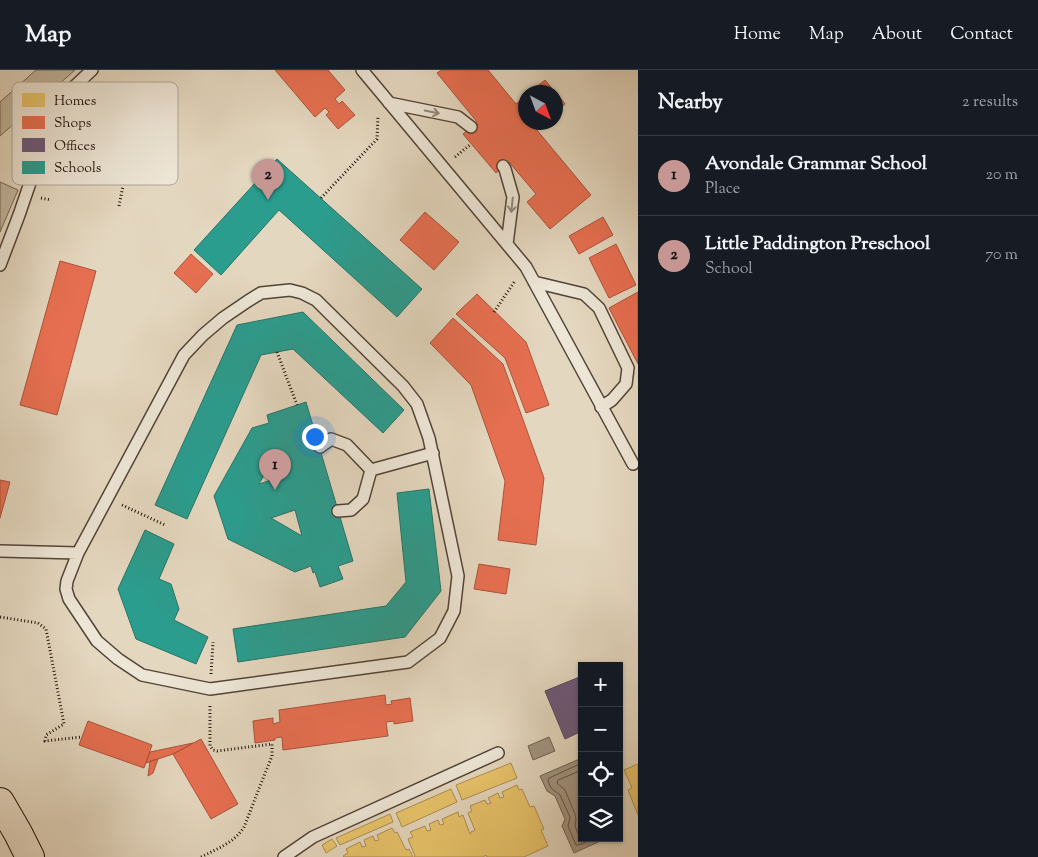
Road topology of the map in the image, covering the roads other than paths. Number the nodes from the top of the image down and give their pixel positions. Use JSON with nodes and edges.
{"nodes":[{"id":1,"x":92,"y":70,"type":"edge"},
{"id":2,"x":362,"y":70,"type":"edge"},
{"id":3,"x":79,"y":82,"type":"edge"},
{"id":4,"x":389,"y":103,"type":"junction"},
{"id":5,"x":472,"y":127,"type":"dead end"},
{"id":6,"x":504,"y":166,"type":"dead end"},
{"id":7,"x":30,"y":185,"type":"edge"},
{"id":8,"x":507,"y":244,"type":"junction"},
{"id":9,"x":0,"y":265,"type":"edge"},
{"id":10,"x":534,"y":282,"type":"junction"},
{"id":11,"x":601,"y":407,"type":"junction"},
{"id":12,"x":320,"y":447,"type":"dead end"},
{"id":13,"x":433,"y":453,"type":"junction"},
{"id":14,"x":633,"y":464,"type":"dead end"},
{"id":15,"x":371,"y":470,"type":"junction"},
{"id":16,"x":338,"y":512,"type":"dead end"},
{"id":17,"x":0,"y":551,"type":"edge"},
{"id":18,"x":78,"y":553,"type":"junction"},
{"id":19,"x":498,"y":753,"type":"dead end"},
{"id":20,"x":0,"y":802,"type":"edge"},
{"id":21,"x":0,"y":828,"type":"edge"},
{"id":22,"x":16,"y":857,"type":"edge"},
{"id":23,"x":30,"y":857,"type":"edge"},
{"id":24,"x":284,"y":857,"type":"edge"}],
"edges":[{"from":1,"to":3,"type":"lane"},
{"from":2,"to":4,"type":"lane"},
{"from":4,"to":5,"type":"lane","one_way":true},
{"from":4,"to":8,"type":"lane"},
{"from":6,"to":8,"type":"lane","one_way":true},
{"from":7,"to":9,"type":"lane"},
{"from":8,"to":10,"type":"lane"},
{"from":10,"to":11,"type":"lane"},
{"from":10,"to":11,"type":"lane"},
{"from":11,"to":14,"type":"lane"},
{"from":12,"to":15,"type":"lane"},
{"from":13,"to":15,"type":"lane"},
{"from":13,"to":18,"type":"lane"},
{"from":13,"to":18,"type":"lane"},
{"from":15,"to":16,"type":"lane"},
{"from":17,"to":18,"type":"lane"},
{"from":19,"to":24,"type":"lane"},
{"from":20,"to":23,"type":"main road"},
{"from":21,"to":22,"type":"main road"}]}
